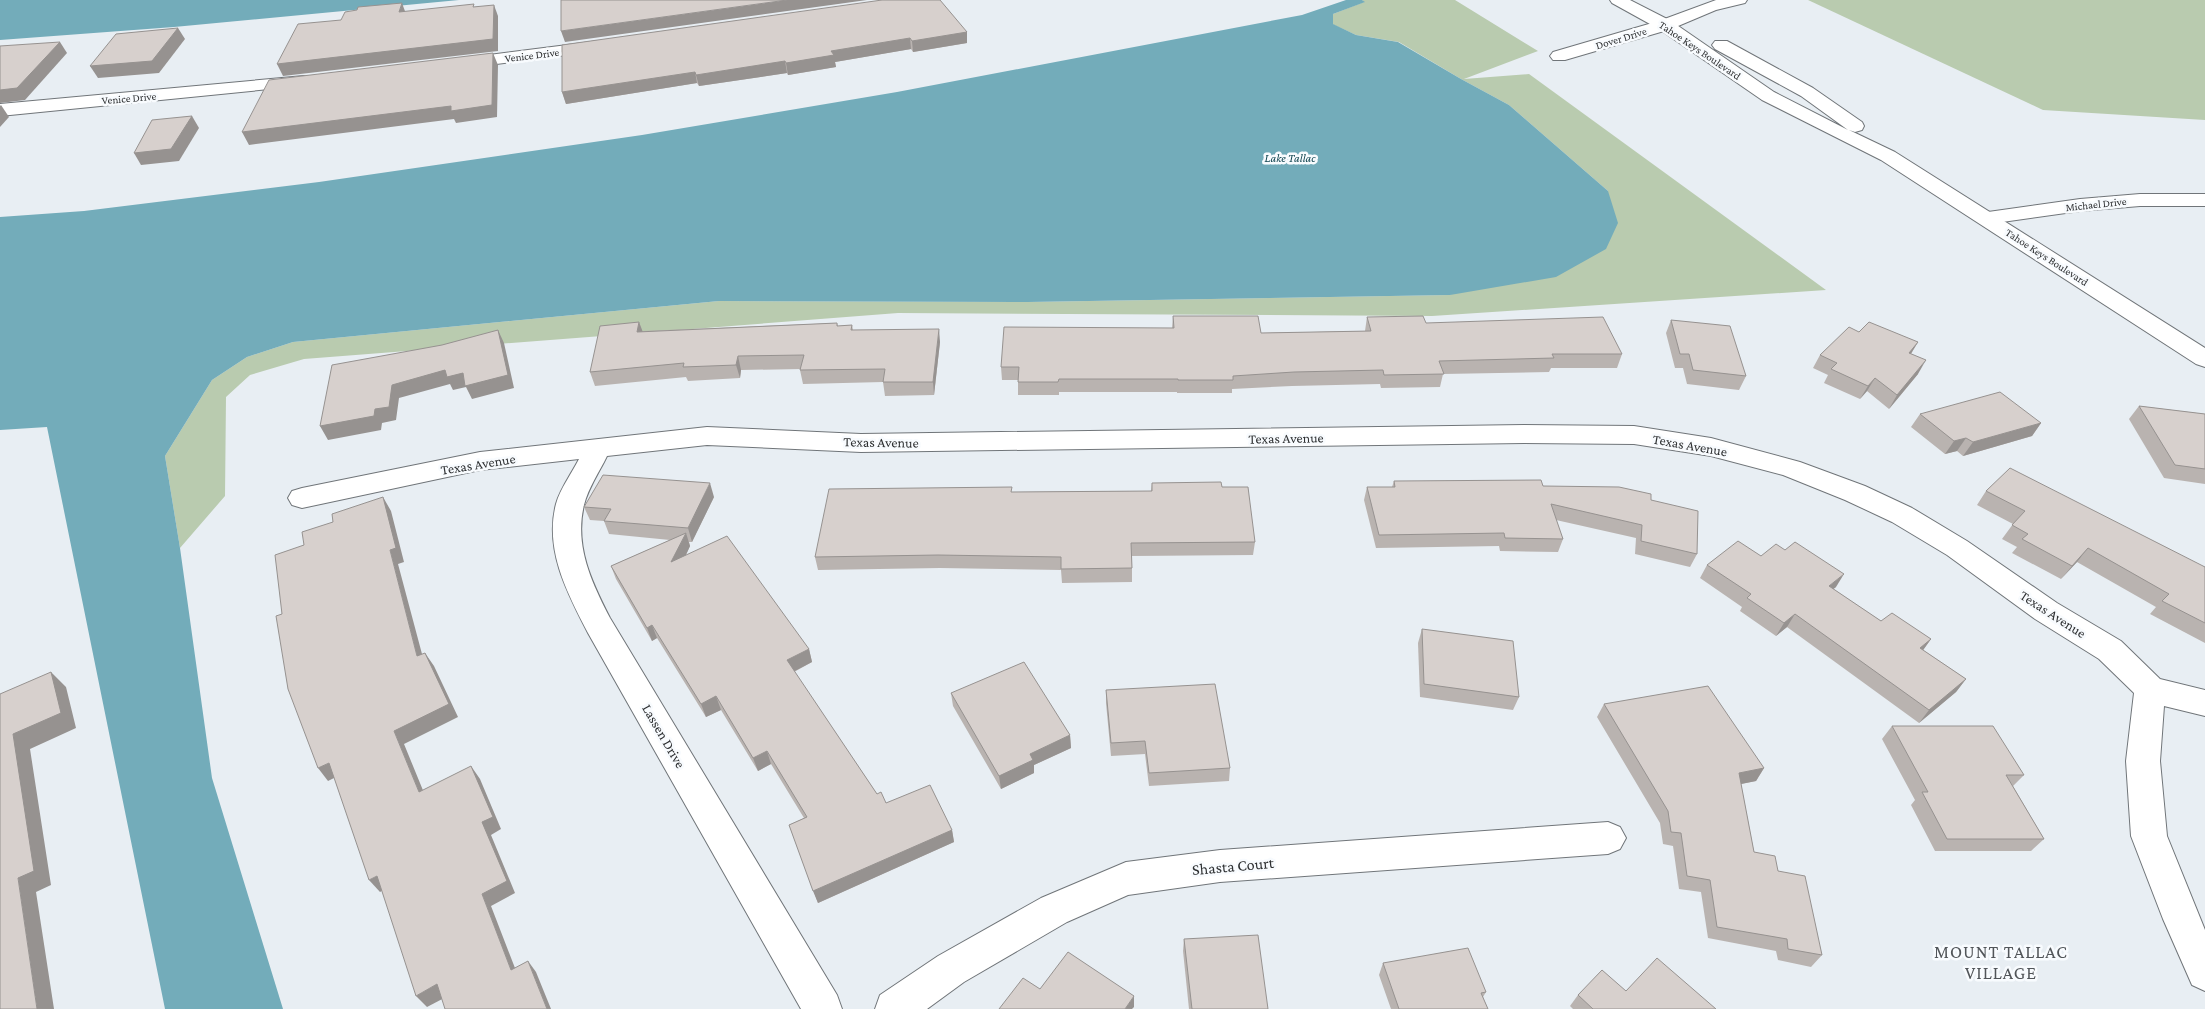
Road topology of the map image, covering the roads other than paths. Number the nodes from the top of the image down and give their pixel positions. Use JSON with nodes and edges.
{"nodes":[{"id":1,"x":1618,"y":0,"type":"edge"},
{"id":2,"x":1639,"y":0,"type":"edge"},
{"id":3,"x":1738,"y":0,"type":"edge"},
{"id":4,"x":1670,"y":22,"type":"junction"},
{"id":5,"x":614,"y":44,"type":"edge"},
{"id":6,"x":1560,"y":56,"type":"dead end"},
{"id":7,"x":439,"y":66,"type":"edge"},
{"id":8,"x":320,"y":79,"type":"edge"},
{"id":9,"x":0,"y":110,"type":"edge"},
{"id":10,"x":2205,"y":200,"type":"edge"},
{"id":11,"x":1988,"y":218,"type":"junction"},
{"id":12,"x":2205,"y":359,"type":"edge"},
{"id":13,"x":597,"y":449,"type":"junction"},
{"id":14,"x":302,"y":498,"type":"dead end"},
{"id":15,"x":2150,"y":689,"type":"junction"},
{"id":16,"x":2205,"y":703,"type":"edge"},
{"id":17,"x":1608,"y":838,"type":"dead end"},
{"id":18,"x":2205,"y":972,"type":"edge"},
{"id":19,"x":824,"y":1009,"type":"edge"},
{"id":20,"x":894,"y":1009,"type":"edge"}],
"edges":[{"from":1,"to":4,"type":"street","name":"Tahoe Keys Boulevard"},
{"from":2,"to":4,"type":"street","name":"Tahoe Keys Boulevard"},
{"from":3,"to":4,"type":"street","name":"Dover Drive"},
{"from":4,"to":6,"type":"street","name":"Dover Drive"},
{"from":4,"to":11,"type":"street","name":"Tahoe Keys Boulevard"},
{"from":5,"to":7,"type":"street","name":"Venice Drive"},
{"from":8,"to":9,"type":"street","name":"Venice Drive"},
{"from":10,"to":11,"type":"street","name":"Michael Drive"},
{"from":11,"to":12,"type":"street","name":"Tahoe Keys Boulevard"},
{"from":13,"to":14,"type":"street","name":"Texas Avenue"},
{"from":13,"to":15,"type":"street","name":"Texas Avenue"},
{"from":13,"to":19,"type":"street","name":"Lassen Drive"},
{"from":15,"to":16,"type":"street","name":"Texas Avenue"},
{"from":15,"to":18,"type":"street"},
{"from":17,"to":20,"type":"street","name":"Shasta Court"}]}
